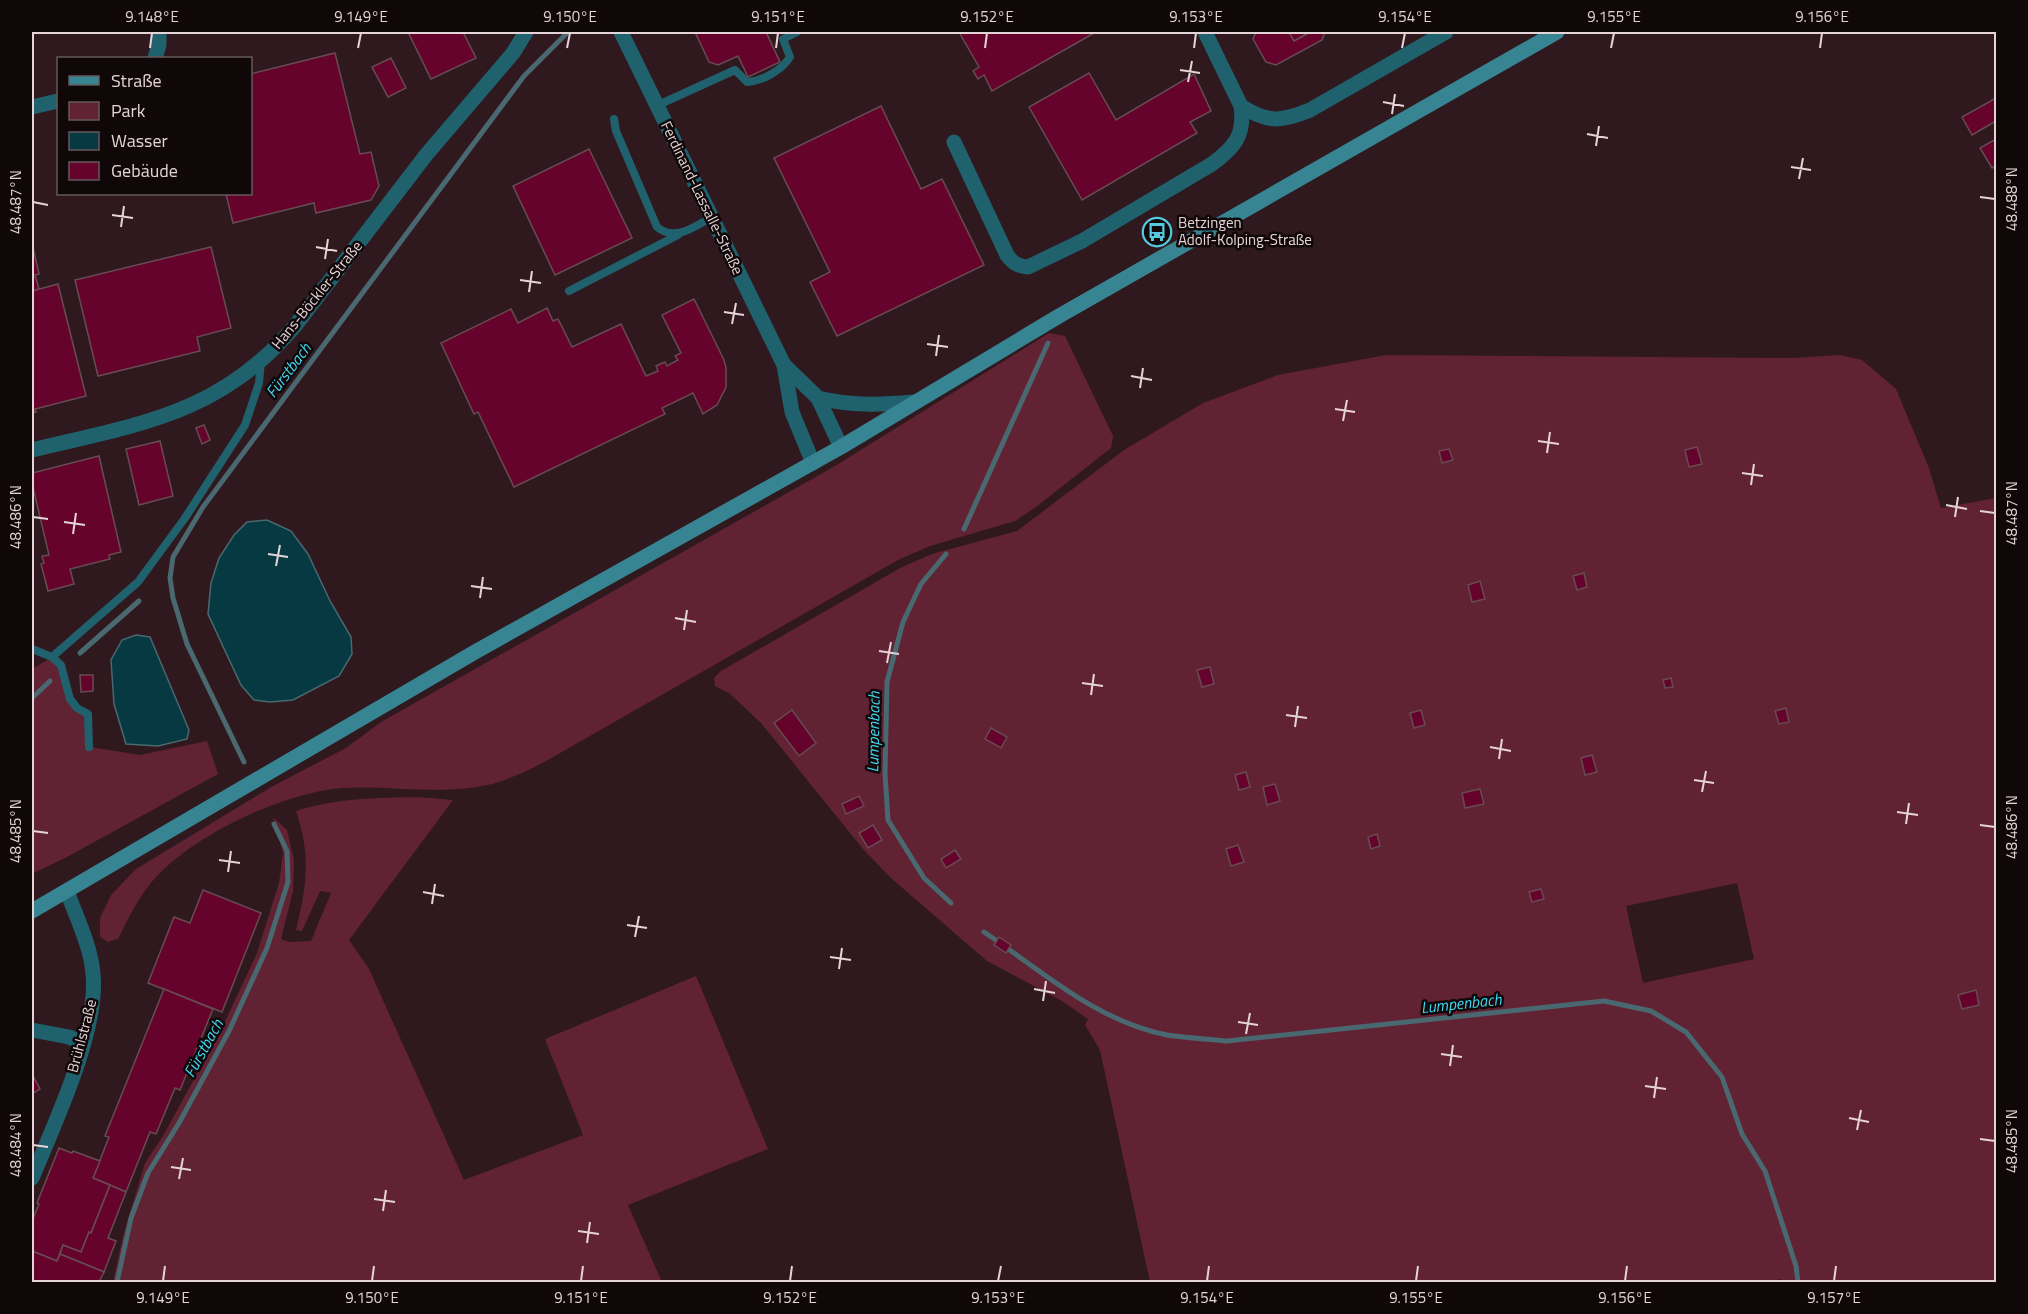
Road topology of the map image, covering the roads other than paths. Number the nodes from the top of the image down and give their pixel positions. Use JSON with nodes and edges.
{"nodes":[{"id":1,"x":159,"y":32,"type":"edge"},
{"id":2,"x":526,"y":32,"type":"edge"},
{"id":3,"x":621,"y":32,"type":"edge"},
{"id":4,"x":797,"y":32,"type":"edge"},
{"id":5,"x":1205,"y":32,"type":"edge"},
{"id":6,"x":1446,"y":32,"type":"edge"},
{"id":7,"x":1557,"y":32,"type":"edge"},
{"id":8,"x":154,"y":57,"type":"edge"},
{"id":9,"x":57,"y":101,"type":"edge"},
{"id":10,"x":1241,"y":105,"type":"junction"},
{"id":11,"x":656,"y":106,"type":"junction"},
{"id":12,"x":32,"y":107,"type":"edge"},
{"id":13,"x":614,"y":119,"type":"dead end"},
{"id":14,"x":954,"y":142,"type":"dead end"},
{"id":15,"x":712,"y":217,"type":"junction"},
{"id":16,"x":681,"y":233,"type":"junction"},
{"id":17,"x":568,"y":291,"type":"dead end"},
{"id":18,"x":261,"y":362,"type":"junction"},
{"id":19,"x":784,"y":365,"type":"junction"},
{"id":20,"x":818,"y":398,"type":"junction"},
{"id":21,"x":914,"y":402,"type":"junction"},
{"id":22,"x":841,"y":447,"type":"junction"},
{"id":23,"x":32,"y":450,"type":"edge"},
{"id":24,"x":813,"y":463,"type":"junction"},
{"id":25,"x":32,"y":649,"type":"edge"},
{"id":26,"x":52,"y":657,"type":"junction"},
{"id":27,"x":89,"y":747,"type":"dead end"},
{"id":28,"x":66,"y":891,"type":"junction"},
{"id":29,"x":32,"y":911,"type":"edge"},
{"id":30,"x":32,"y":1030,"type":"edge"},
{"id":31,"x":83,"y":1043,"type":"junction"},
{"id":32,"x":32,"y":1178,"type":"edge"}],
"edges":[{"from":1,"to":8,"type":"street"},
{"from":2,"to":18,"type":"street","name":"Hans-Böckler-Straße"},
{"from":3,"to":11,"type":"street","name":"Ferdinand-Lassalle-Straße"},
{"from":4,"to":11,"type":"lane"},
{"from":5,"to":10,"type":"street"},
{"from":6,"to":10,"type":"street"},
{"from":7,"to":21,"type":"main road"},
{"from":9,"to":12,"type":"street"},
{"from":10,"to":14,"type":"street"},
{"from":11,"to":15,"type":"street","name":"Ferdinand-Lassalle-Straße"},
{"from":13,"to":16,"type":"lane"},
{"from":15,"to":16,"type":"lane"},
{"from":15,"to":19,"type":"street","name":"Ferdinand-Lassalle-Straße"},
{"from":16,"to":17,"type":"lane"},
{"from":18,"to":23,"type":"street","name":"Hans-Böckler-Straße"},
{"from":18,"to":26,"type":"lane"},
{"from":19,"to":20,"type":"street","name":"Ferdinand-Lassalle-Straße"},
{"from":19,"to":24,"type":"street","name":"Ferdinand-Lassalle-Straße"},
{"from":20,"to":21,"type":"street"},
{"from":20,"to":22,"type":"street","name":"Ferdinand-Lassalle-Straße"},
{"from":21,"to":22,"type":"main road"},
{"from":22,"to":24,"type":"main road"},
{"from":24,"to":28,"type":"main road"},
{"from":25,"to":26,"type":"lane"},
{"from":26,"to":27,"type":"lane"},
{"from":28,"to":29,"type":"main road"},
{"from":28,"to":31,"type":"street","name":"Brühlstraße"},
{"from":30,"to":31,"type":"street"},
{"from":31,"to":32,"type":"street","name":"Brühlstraße"}]}
